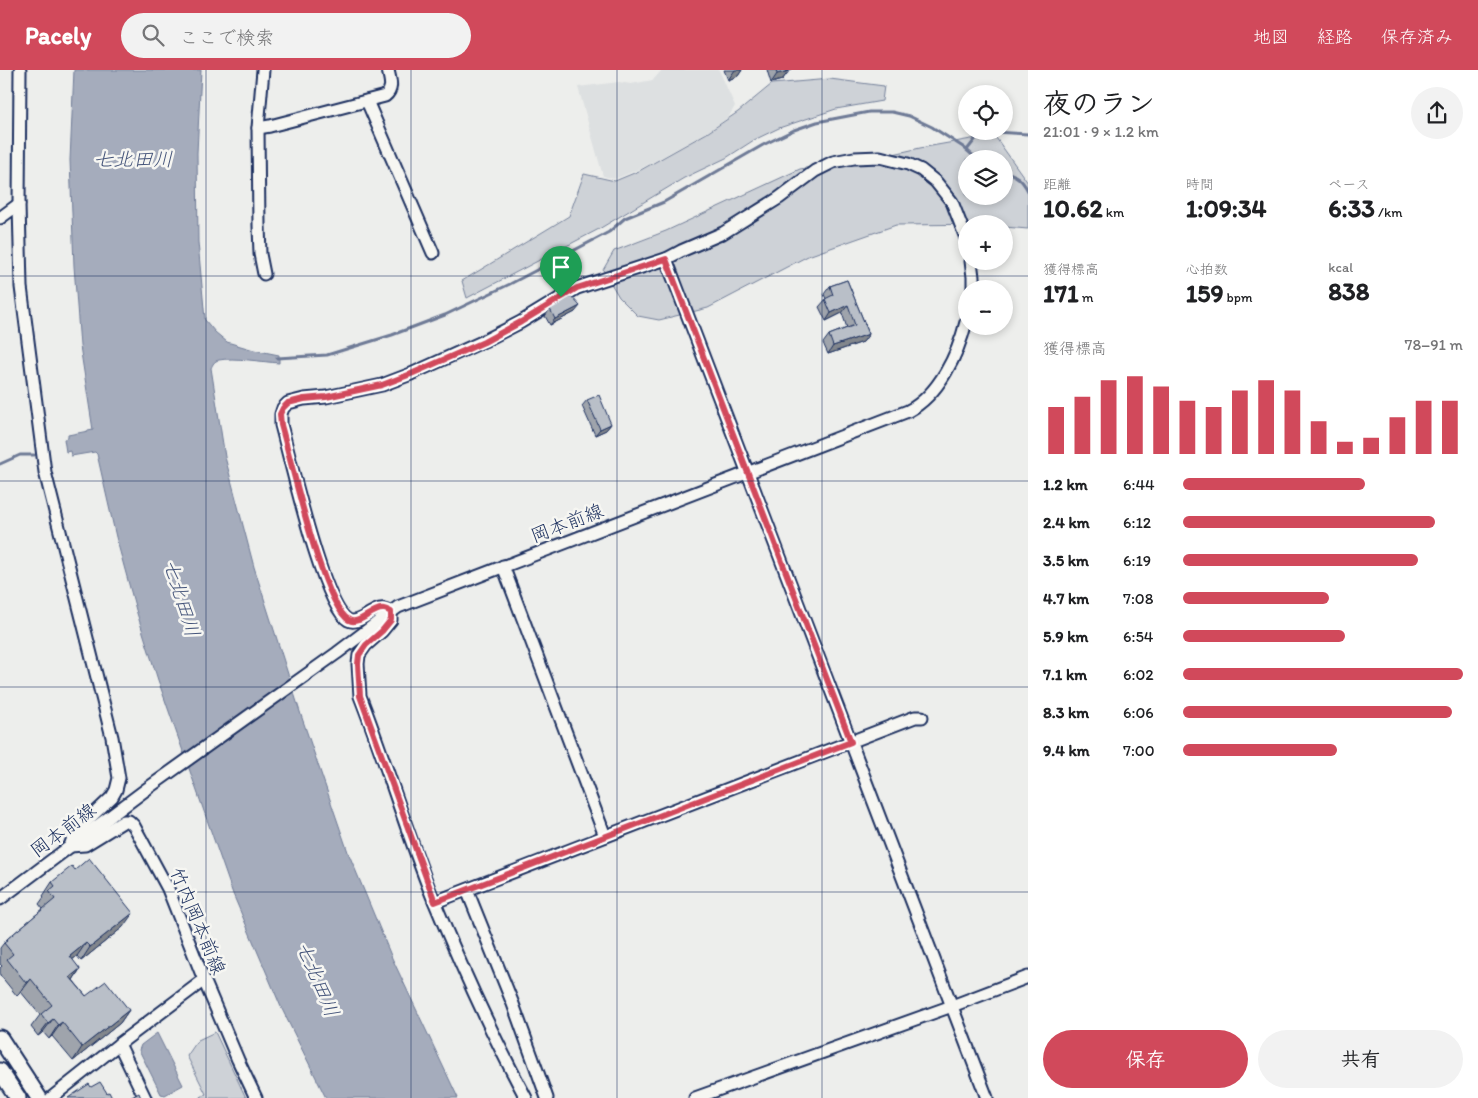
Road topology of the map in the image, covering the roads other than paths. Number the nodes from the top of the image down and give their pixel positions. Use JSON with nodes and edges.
{"nodes":[{"id":1,"x":20,"y":70,"type":"edge"},
{"id":2,"x":263,"y":70,"type":"edge"},
{"id":3,"x":388,"y":70,"type":"edge"},
{"id":4,"x":367,"y":101,"type":"junction"},
{"id":5,"x":258,"y":128,"type":"junction"},
{"id":6,"x":19,"y":204,"type":"junction"},
{"id":7,"x":958,"y":217,"type":"edge"},
{"id":8,"x":0,"y":218,"type":"edge"},
{"id":9,"x":433,"y":253,"type":"dead end"},
{"id":10,"x":666,"y":259,"type":"junction"},
{"id":11,"x":264,"y":274,"type":"dead end"},
{"id":12,"x":962,"y":335,"type":"edge"},
{"id":13,"x":748,"y":472,"type":"junction"},
{"id":14,"x":503,"y":566,"type":"junction"},
{"id":15,"x":394,"y":609,"type":"junction"},
{"id":16,"x":922,"y":718,"type":"dead end"},
{"id":17,"x":851,"y":742,"type":"junction"},
{"id":18,"x":605,"y":836,"type":"junction"},
{"id":19,"x":70,"y":846,"type":"junction"},
{"id":20,"x":467,"y":890,"type":"junction"},
{"id":21,"x":0,"y":900,"type":"edge"},
{"id":22,"x":435,"y":902,"type":"junction"},
{"id":23,"x":1028,"y":977,"type":"edge"},
{"id":24,"x":204,"y":980,"type":"junction"},
{"id":25,"x":952,"y":1006,"type":"junction"},
{"id":26,"x":0,"y":1038,"type":"edge"},
{"id":27,"x":119,"y":1044,"type":"junction"},
{"id":28,"x":0,"y":1071,"type":"edge"},
{"id":29,"x":18,"y":1098,"type":"edge"},
{"id":30,"x":39,"y":1098,"type":"edge"},
{"id":31,"x":51,"y":1098,"type":"edge"},
{"id":32,"x":145,"y":1098,"type":"edge"},
{"id":33,"x":256,"y":1098,"type":"edge"},
{"id":34,"x":526,"y":1098,"type":"edge"},
{"id":35,"x":547,"y":1098,"type":"edge"},
{"id":36,"x":696,"y":1098,"type":"edge"},
{"id":37,"x":987,"y":1098,"type":"edge"}],
"edges":[{"from":1,"to":6,"type":"street"},
{"from":2,"to":5,"type":"street"},
{"from":3,"to":4,"type":"street"},
{"from":4,"to":5,"type":"street"},
{"from":4,"to":9,"type":"street"},
{"from":5,"to":11,"type":"street"},
{"from":6,"to":8,"type":"street"},
{"from":6,"to":19,"type":"street"},
{"from":7,"to":10,"type":"street"},
{"from":10,"to":13,"type":"street"},
{"from":10,"to":15,"type":"street"},
{"from":12,"to":13,"type":"street","name":"岡本前線"},
{"from":13,"to":14,"type":"street","name":"岡本前線"},
{"from":13,"to":17,"type":"street"},
{"from":14,"to":15,"type":"street","name":"岡本前線"},
{"from":14,"to":18,"type":"street"},
{"from":15,"to":19,"type":"street","name":"岡本前線"},
{"from":15,"to":22,"type":"street"},
{"from":16,"to":17,"type":"street"},
{"from":17,"to":18,"type":"street"},
{"from":17,"to":25,"type":"street"},
{"from":18,"to":20,"type":"street"},
{"from":19,"to":21,"type":"street","name":"岡本前線"},
{"from":19,"to":24,"type":"street","name":"竹内岡本前線"},
{"from":20,"to":22,"type":"street"},
{"from":20,"to":35,"type":"street"},
{"from":22,"to":34,"type":"street"},
{"from":23,"to":25,"type":"street"},
{"from":24,"to":27,"type":"street"},
{"from":24,"to":33,"type":"street","name":"竹内岡本前線"},
{"from":25,"to":36,"type":"street"},
{"from":25,"to":37,"type":"street"},
{"from":26,"to":30,"type":"main road"},
{"from":27,"to":31,"type":"street"},
{"from":27,"to":32,"type":"street"},
{"from":28,"to":29,"type":"main road"}]}
